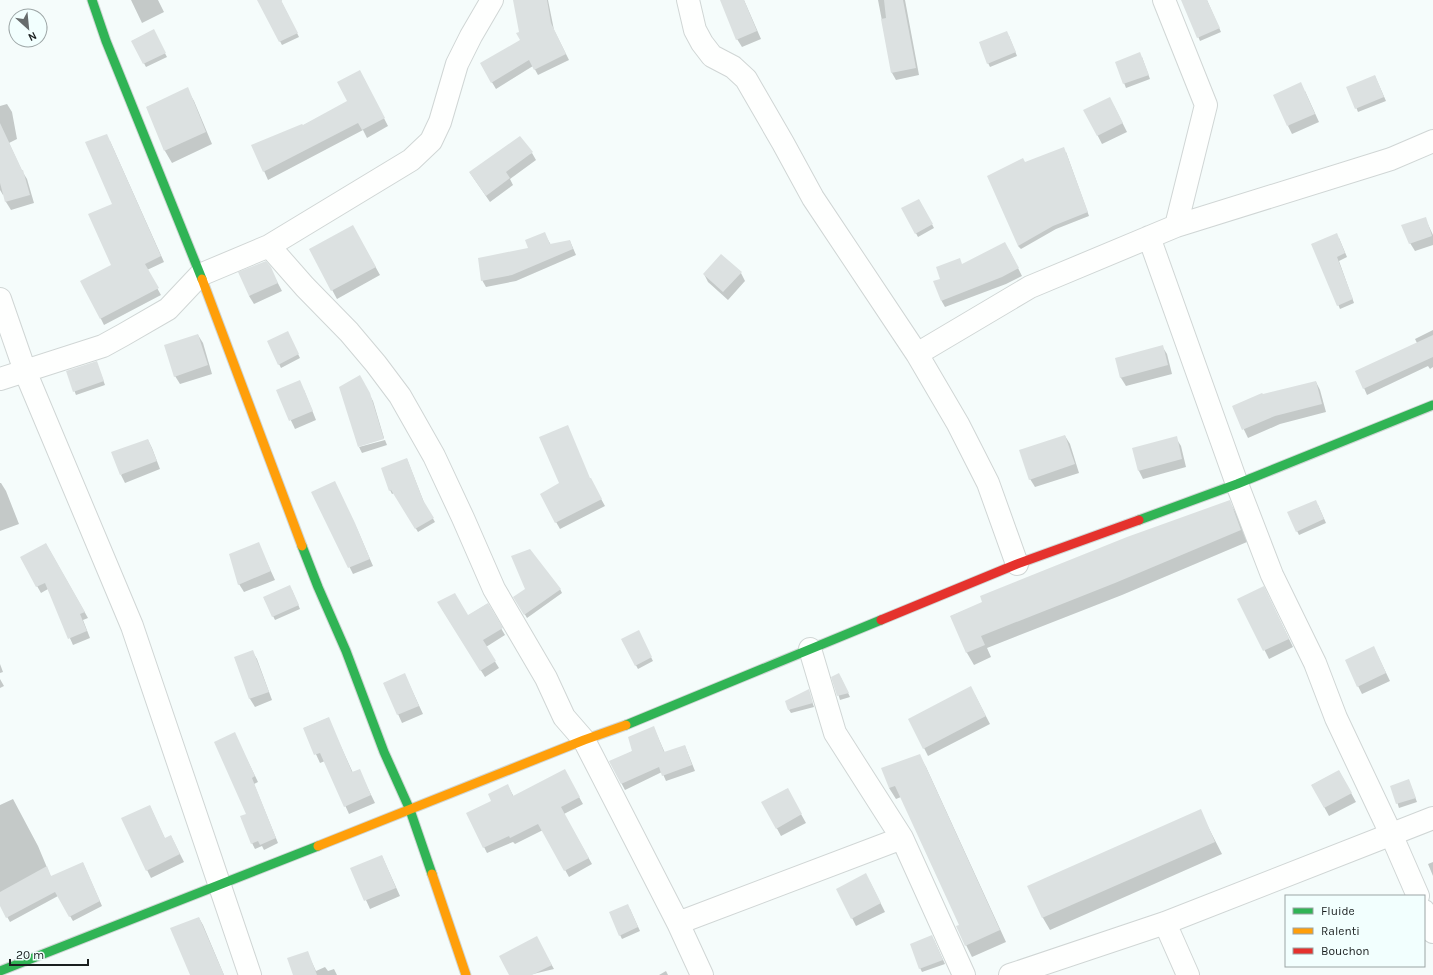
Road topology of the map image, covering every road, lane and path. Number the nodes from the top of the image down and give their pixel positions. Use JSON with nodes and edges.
{"nodes":[{"id":1,"x":92,"y":0,"type":"edge"},
{"id":2,"x":492,"y":0,"type":"edge"},
{"id":3,"x":688,"y":0,"type":"edge"},
{"id":4,"x":1164,"y":0,"type":"edge"},
{"id":5,"x":1433,"y":141,"type":"edge"},
{"id":6,"x":1176,"y":226,"type":"junction"},
{"id":7,"x":1149,"y":237,"type":"junction"},
{"id":8,"x":269,"y":246,"type":"junction"},
{"id":9,"x":200,"y":276,"type":"junction"},
{"id":10,"x":0,"y":299,"type":"edge"},
{"id":11,"x":917,"y":354,"type":"junction"},
{"id":12,"x":26,"y":371,"type":"junction"},
{"id":13,"x":0,"y":379,"type":"edge"},
{"id":14,"x":1433,"y":405,"type":"edge"},
{"id":15,"x":1237,"y":484,"type":"junction"},
{"id":16,"x":1017,"y":564,"type":"junction"},
{"id":17,"x":810,"y":649,"type":"junction"},
{"id":18,"x":584,"y":740,"type":"junction"},
{"id":19,"x":410,"y":810,"type":"junction"},
{"id":20,"x":1433,"y":818,"type":"edge"},
{"id":21,"x":1391,"y":834,"type":"junction"},
{"id":22,"x":902,"y":838,"type":"junction"},
{"id":23,"x":220,"y":884,"type":"junction"},
{"id":24,"x":1418,"y":895,"type":"edge"},
{"id":25,"x":1425,"y":913,"type":"edge"},
{"id":26,"x":678,"y":923,"type":"junction"},
{"id":27,"x":1166,"y":923,"type":"junction"},
{"id":28,"x":1433,"y":932,"type":"edge"},
{"id":29,"x":0,"y":971,"type":"edge"},
{"id":30,"x":250,"y":975,"type":"edge"},
{"id":31,"x":466,"y":975,"type":"edge"},
{"id":32,"x":702,"y":975,"type":"edge"},
{"id":33,"x":964,"y":975,"type":"edge"},
{"id":34,"x":1010,"y":975,"type":"edge"},
{"id":35,"x":1188,"y":975,"type":"edge"}],
"edges":[{"from":1,"to":9,"type":"street"},
{"from":2,"to":8,"type":"street"},
{"from":3,"to":11,"type":"street"},
{"from":4,"to":6,"type":"street"},
{"from":5,"to":6,"type":"street"},
{"from":6,"to":7,"type":"street"},
{"from":7,"to":11,"type":"street"},
{"from":7,"to":15,"type":"street"},
{"from":8,"to":9,"type":"street"},
{"from":8,"to":18,"type":"street"},
{"from":9,"to":12,"type":"street"},
{"from":9,"to":19,"type":"street"},
{"from":10,"to":12,"type":"street"},
{"from":11,"to":16,"type":"street"},
{"from":12,"to":13,"type":"street"},
{"from":12,"to":23,"type":"street"},
{"from":14,"to":15,"type":"street"},
{"from":15,"to":16,"type":"street"},
{"from":15,"to":21,"type":"street"},
{"from":16,"to":17,"type":"street"},
{"from":17,"to":18,"type":"street"},
{"from":17,"to":22,"type":"street"},
{"from":18,"to":19,"type":"street"},
{"from":18,"to":26,"type":"street"},
{"from":19,"to":23,"type":"street"},
{"from":19,"to":31,"type":"street"},
{"from":20,"to":21,"type":"street"},
{"from":21,"to":24,"type":"street"},
{"from":21,"to":27,"type":"street"},
{"from":22,"to":26,"type":"street"},
{"from":22,"to":33,"type":"street"},
{"from":23,"to":29,"type":"street"},
{"from":23,"to":30,"type":"street"},
{"from":25,"to":28,"type":"street"},
{"from":26,"to":32,"type":"street"},
{"from":27,"to":34,"type":"street"},
{"from":27,"to":35,"type":"street"}]}
